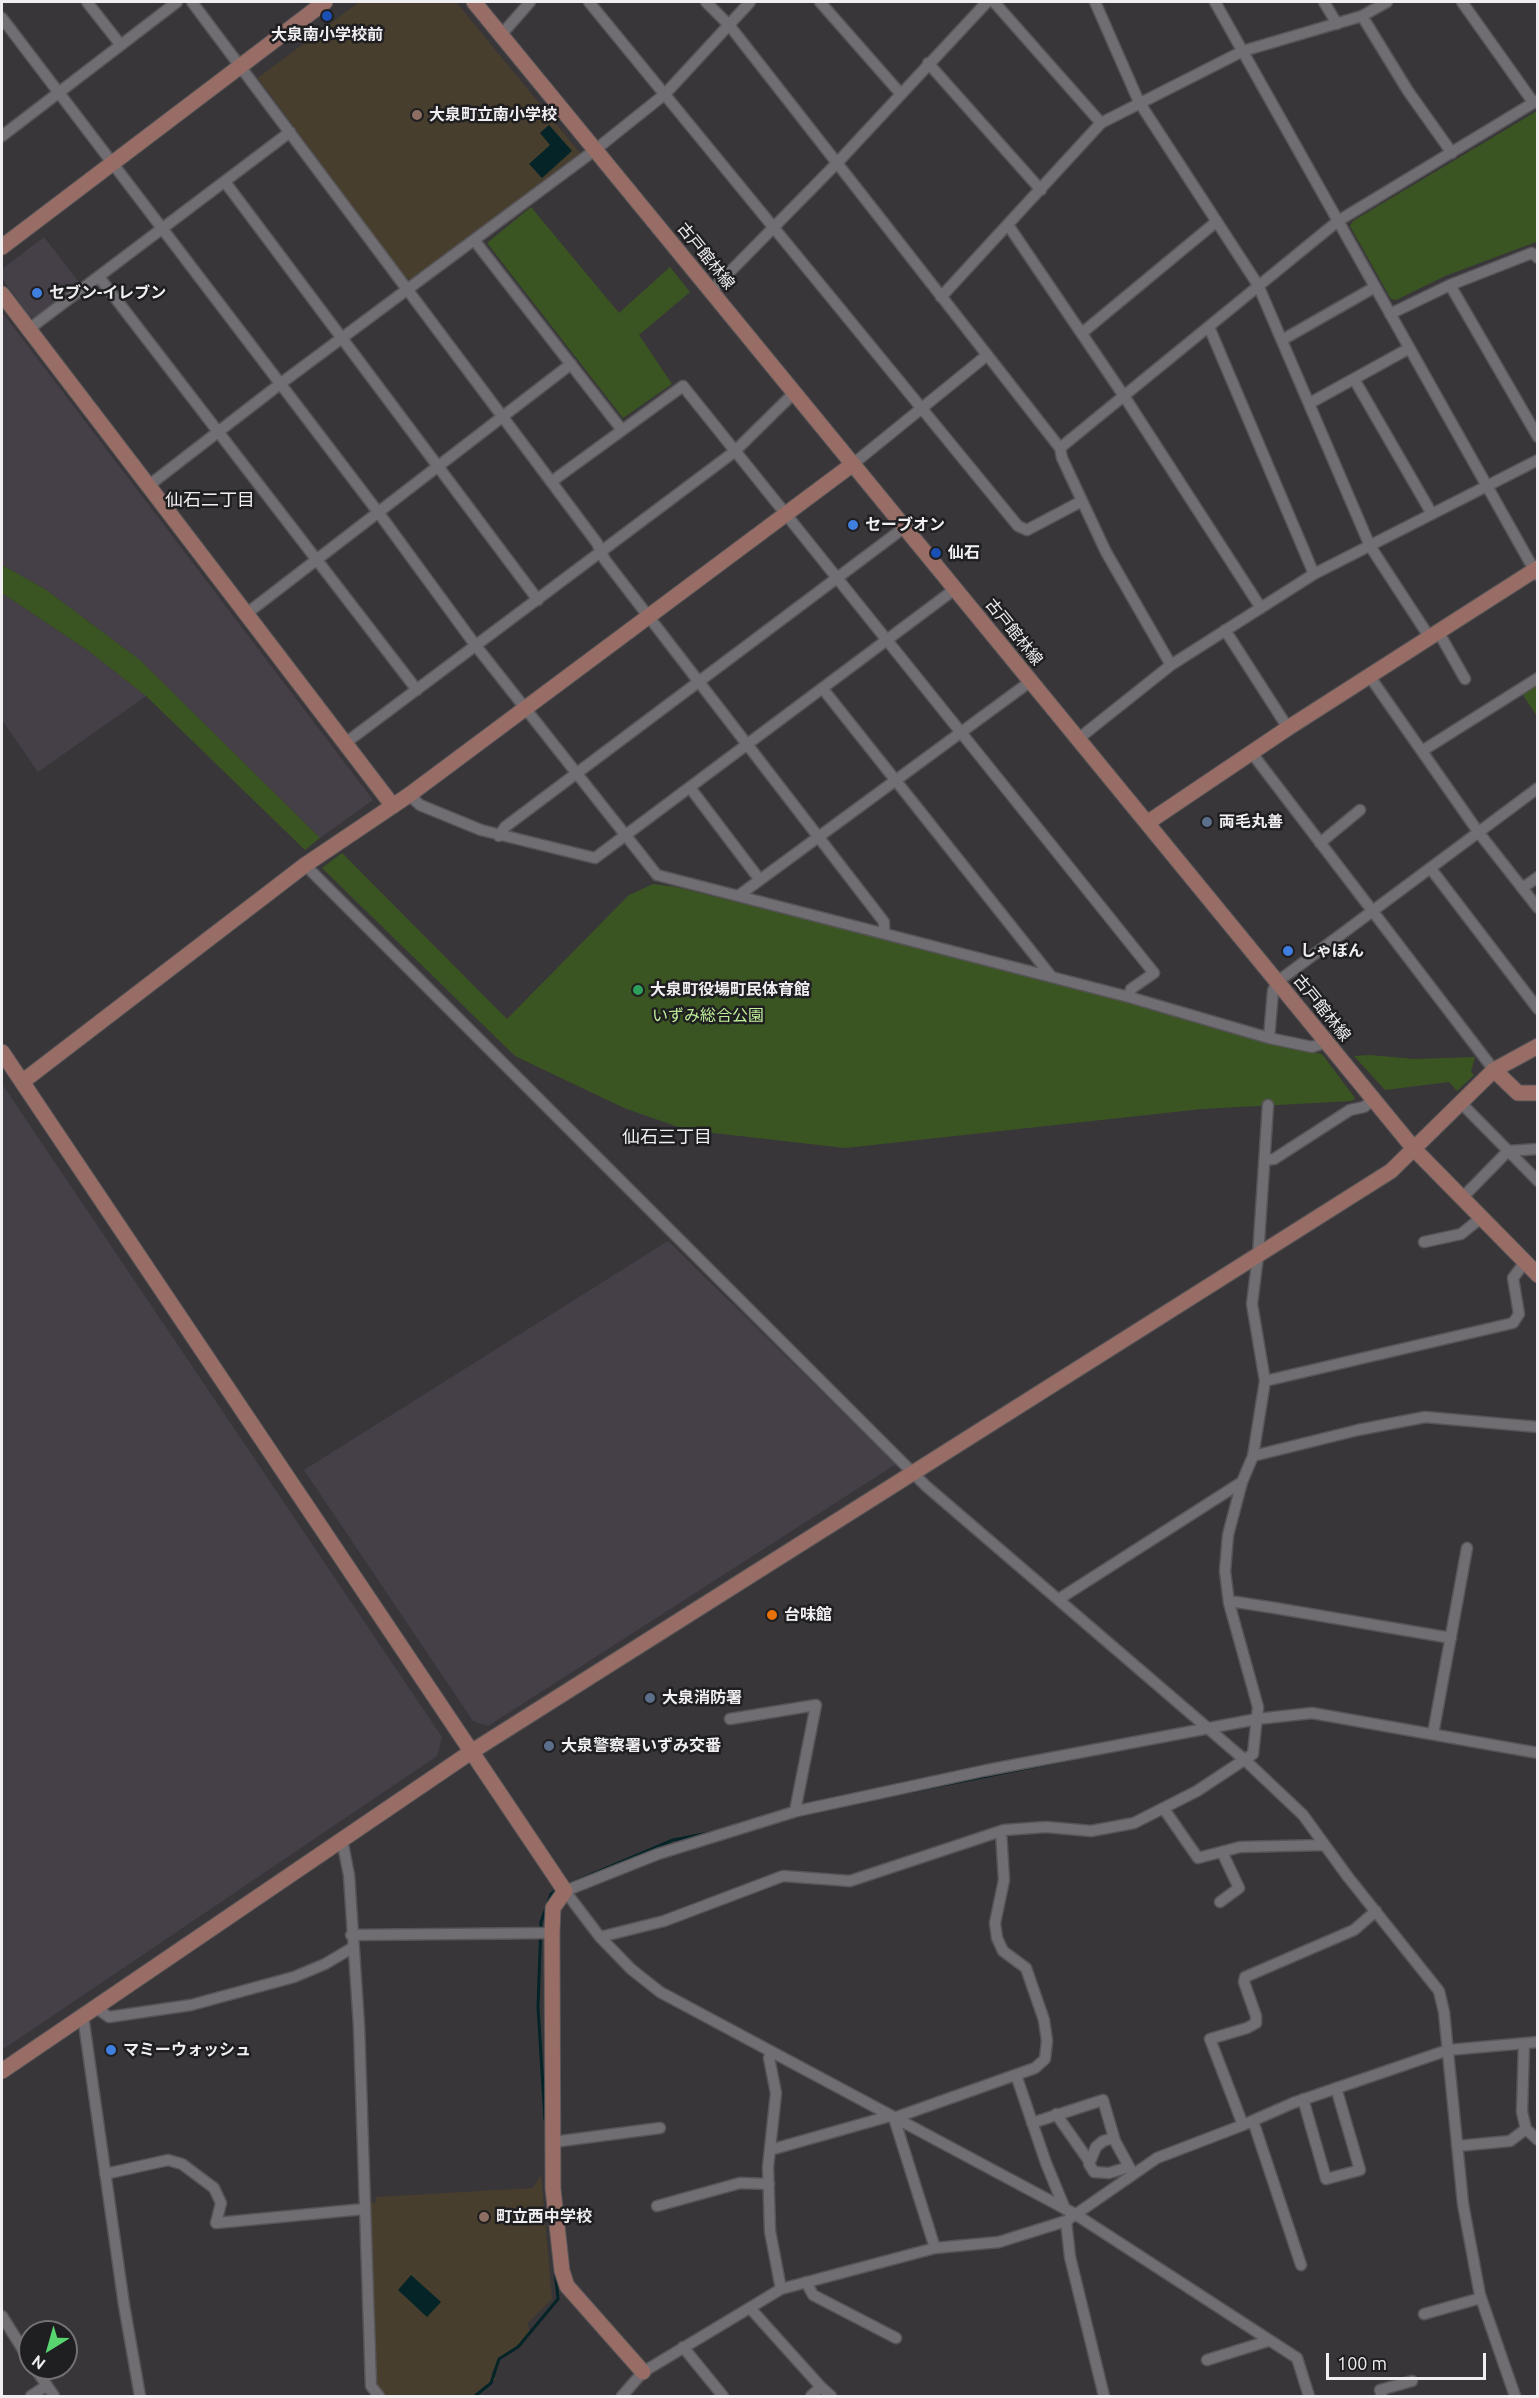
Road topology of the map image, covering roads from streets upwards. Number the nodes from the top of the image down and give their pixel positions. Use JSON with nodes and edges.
{"nodes":[{"id":1,"x":87,"y":2,"type":"edge"},
{"id":2,"x":177,"y":2,"type":"edge"},
{"id":3,"x":192,"y":2,"type":"edge"},
{"id":4,"x":325,"y":2,"type":"edge"},
{"id":5,"x":474,"y":2,"type":"edge"},
{"id":6,"x":530,"y":2,"type":"edge"},
{"id":7,"x":589,"y":2,"type":"edge"},
{"id":8,"x":706,"y":2,"type":"edge"},
{"id":9,"x":750,"y":2,"type":"edge"},
{"id":10,"x":820,"y":2,"type":"edge"},
{"id":11,"x":987,"y":2,"type":"edge"},
{"id":12,"x":994,"y":2,"type":"edge"},
{"id":13,"x":1095,"y":2,"type":"edge"},
{"id":14,"x":1215,"y":2,"type":"edge"},
{"id":15,"x":1324,"y":2,"type":"edge"},
{"id":16,"x":1388,"y":2,"type":"edge"},
{"id":17,"x":1462,"y":2,"type":"edge"},
{"id":18,"x":1362,"y":16,"type":"junction"},
{"id":19,"x":2,"y":18,"type":"edge"},
{"id":20,"x":1336,"y":24,"type":"junction"},
{"id":21,"x":729,"y":25,"type":"junction"},
{"id":22,"x":501,"y":35,"type":"junction"},
{"id":23,"x":120,"y":44,"type":"junction"},
{"id":24,"x":1243,"y":51,"type":"junction"},
{"id":25,"x":928,"y":63,"type":"junction"},
{"id":26,"x":241,"y":64,"type":"junction"},
{"id":27,"x":58,"y":93,"type":"junction"},
{"id":28,"x":900,"y":93,"type":"junction"},
{"id":29,"x":665,"y":94,"type":"junction"},
{"id":30,"x":1535,"y":101,"type":"edge"},
{"id":31,"x":1139,"y":102,"type":"junction"},
{"id":32,"x":1101,"y":123,"type":"junction"},
{"id":33,"x":290,"y":132,"type":"junction"},
{"id":34,"x":2,"y":136,"type":"edge"},
{"id":35,"x":595,"y":150,"type":"junction"},
{"id":36,"x":1452,"y":153,"type":"junction"},
{"id":37,"x":111,"y":162,"type":"junction"},
{"id":38,"x":837,"y":163,"type":"junction"},
{"id":39,"x":225,"y":182,"type":"junction"},
{"id":40,"x":1041,"y":190,"type":"junction"},
{"id":41,"x":1338,"y":221,"type":"junction"},
{"id":42,"x":1216,"y":222,"type":"junction"},
{"id":43,"x":1008,"y":225,"type":"junction"},
{"id":44,"x":774,"y":228,"type":"junction"},
{"id":45,"x":161,"y":229,"type":"junction"},
{"id":46,"x":474,"y":240,"type":"junction"},
{"id":47,"x":2,"y":247,"type":"edge"},
{"id":48,"x":1538,"y":258,"type":"edge"},
{"id":49,"x":99,"y":277,"type":"junction"},
{"id":50,"x":1258,"y":285,"type":"junction"},
{"id":51,"x":1450,"y":285,"type":"junction"},
{"id":52,"x":1375,"y":287,"type":"junction"},
{"id":53,"x":407,"y":289,"type":"junction"},
{"id":54,"x":711,"y":291,"type":"junction"},
{"id":55,"x":2,"y":294,"type":"edge"},
{"id":56,"x":941,"y":297,"type":"junction"},
{"id":57,"x":1390,"y":314,"type":"junction"},
{"id":58,"x":1209,"y":327,"type":"junction"},
{"id":59,"x":30,"y":328,"type":"junction"},
{"id":60,"x":1082,"y":333,"type":"junction"},
{"id":61,"x":342,"y":338,"type":"junction"},
{"id":62,"x":1282,"y":340,"type":"junction"},
{"id":63,"x":1408,"y":349,"type":"junction"},
{"id":64,"x":986,"y":356,"type":"junction"},
{"id":65,"x":571,"y":364,"type":"junction"},
{"id":66,"x":1354,"y":379,"type":"junction"},
{"id":67,"x":279,"y":385,"type":"junction"},
{"id":68,"x":794,"y":393,"type":"junction"},
{"id":69,"x":1124,"y":396,"type":"junction"},
{"id":70,"x":1310,"y":403,"type":"junction"},
{"id":71,"x":922,"y":408,"type":"junction"},
{"id":72,"x":502,"y":416,"type":"junction"},
{"id":73,"x":622,"y":430,"type":"junction"},
{"id":74,"x":218,"y":433,"type":"junction"},
{"id":75,"x":1538,"y":437,"type":"edge"},
{"id":76,"x":1060,"y":448,"type":"junction"},
{"id":77,"x":734,"y":452,"type":"junction"},
{"id":78,"x":1538,"y":460,"type":"edge"},
{"id":79,"x":853,"y":464,"type":"junction"},
{"id":80,"x":440,"y":465,"type":"junction"},
{"id":81,"x":551,"y":483,"type":"junction"},
{"id":82,"x":148,"y":486,"type":"junction"},
{"id":83,"x":1487,"y":486,"type":"junction"},
{"id":84,"x":1082,"y":501,"type":"junction"},
{"id":85,"x":378,"y":512,"type":"junction"},
{"id":86,"x":1432,"y":514,"type":"junction"},
{"id":87,"x":785,"y":515,"type":"junction"},
{"id":88,"x":904,"y":527,"type":"junction"},
{"id":89,"x":1370,"y":546,"type":"junction"},
{"id":90,"x":602,"y":552,"type":"junction"},
{"id":91,"x":316,"y":561,"type":"junction"},
{"id":92,"x":1536,"y":571,"type":"edge"},
{"id":93,"x":1314,"y":574,"type":"junction"},
{"id":94,"x":838,"y":579,"type":"junction"},
{"id":95,"x":956,"y":589,"type":"junction"},
{"id":96,"x":538,"y":600,"type":"junction"},
{"id":97,"x":1261,"y":608,"type":"junction"},
{"id":98,"x":246,"y":614,"type":"junction"},
{"id":99,"x":650,"y":616,"type":"junction"},
{"id":100,"x":1225,"y":630,"type":"junction"},
{"id":101,"x":1434,"y":635,"type":"junction"},
{"id":102,"x":888,"y":640,"type":"junction"},
{"id":103,"x":476,"y":646,"type":"junction"},
{"id":104,"x":1172,"y":665,"type":"junction"},
{"id":105,"x":1370,"y":677,"type":"junction"},
{"id":106,"x":1538,"y":678,"type":"edge"},
{"id":107,"x":1466,"y":679,"type":"dead end"},
{"id":108,"x":1031,"y":681,"type":"junction"},
{"id":109,"x":700,"y":682,"type":"junction"},
{"id":110,"x":823,"y":689,"type":"junction"},
{"id":111,"x":417,"y":690,"type":"junction"},
{"id":112,"x":525,"y":708,"type":"junction"},
{"id":113,"x":1288,"y":728,"type":"junction"},
{"id":114,"x":962,"y":732,"type":"junction"},
{"id":115,"x":1078,"y":739,"type":"junction"},
{"id":116,"x":344,"y":744,"type":"junction"},
{"id":117,"x":749,"y":745,"type":"junction"},
{"id":118,"x":1422,"y":751,"type":"junction"},
{"id":119,"x":1251,"y":752,"type":"junction"},
{"id":120,"x":576,"y":773,"type":"junction"},
{"id":121,"x":896,"y":780,"type":"junction"},
{"id":122,"x":1538,"y":788,"type":"edge"},
{"id":123,"x":691,"y":789,"type":"junction"},
{"id":124,"x":409,"y":795,"type":"junction"},
{"id":125,"x":393,"y":806,"type":"junction"},
{"id":126,"x":1360,"y":810,"type":"dead end"},
{"id":127,"x":1147,"y":823,"type":"junction"},
{"id":128,"x":1479,"y":833,"type":"junction"},
{"id":129,"x":499,"y":836,"type":"junction"},
{"id":130,"x":627,"y":837,"type":"junction"},
{"id":131,"x":819,"y":837,"type":"junction"},
{"id":132,"x":1320,"y":843,"type":"junction"},
{"id":133,"x":305,"y":865,"type":"junction"},
{"id":134,"x":1431,"y":869,"type":"junction"},
{"id":135,"x":1538,"y":877,"type":"edge"},
{"id":136,"x":760,"y":880,"type":"junction"},
{"id":137,"x":1522,"y":888,"type":"junction"},
{"id":138,"x":738,"y":896,"type":"junction"},
{"id":139,"x":1538,"y":908,"type":"edge"},
{"id":140,"x":1373,"y":911,"type":"junction"},
{"id":141,"x":884,"y":933,"type":"junction"},
{"id":142,"x":1051,"y":976,"type":"junction"},
{"id":143,"x":1277,"y":982,"type":"junction"},
{"id":144,"x":1129,"y":997,"type":"junction"},
{"id":145,"x":1538,"y":1009,"type":"edge"},
{"id":146,"x":1269,"y":1038,"type":"junction"},
{"id":147,"x":1327,"y":1042,"type":"junction"},
{"id":148,"x":1538,"y":1046,"type":"edge"},
{"id":149,"x":2,"y":1052,"type":"edge"},
{"id":150,"x":1494,"y":1070,"type":"junction"},
{"id":151,"x":22,"y":1083,"type":"junction"},
{"id":152,"x":1538,"y":1093,"type":"edge"},
{"id":153,"x":1374,"y":1100,"type":"junction"},
{"id":154,"x":1462,"y":1104,"type":"junction"},
{"id":155,"x":1268,"y":1105,"type":"dead end"},
{"id":156,"x":1538,"y":1149,"type":"edge"},
{"id":157,"x":1415,"y":1150,"type":"junction"},
{"id":158,"x":1508,"y":1151,"type":"junction"},
{"id":159,"x":1265,"y":1160,"type":"junction"},
{"id":160,"x":1538,"y":1181,"type":"edge"},
{"id":161,"x":1462,"y":1198,"type":"junction"},
{"id":162,"x":1481,"y":1218,"type":"junction"},
{"id":163,"x":1424,"y":1242,"type":"dead end"},
{"id":164,"x":1258,"y":1256,"type":"junction"},
{"id":165,"x":1525,"y":1262,"type":"junction"},
{"id":166,"x":1538,"y":1275,"type":"edge"},
{"id":167,"x":1264,"y":1381,"type":"junction"},
{"id":168,"x":1538,"y":1427,"type":"edge"},
{"id":169,"x":1253,"y":1456,"type":"junction"},
{"id":170,"x":914,"y":1474,"type":"junction"},
{"id":171,"x":1242,"y":1482,"type":"junction"},
{"id":172,"x":1467,"y":1548,"type":"dead end"},
{"id":173,"x":1059,"y":1599,"type":"junction"},
{"id":174,"x":1229,"y":1603,"type":"junction"},
{"id":175,"x":1450,"y":1638,"type":"junction"},
{"id":176,"x":730,"y":1719,"type":"dead end"},
{"id":177,"x":1257,"y":1719,"type":"junction"},
{"id":178,"x":1209,"y":1729,"type":"junction"},
{"id":179,"x":1433,"y":1734,"type":"junction"},
{"id":180,"x":471,"y":1752,"type":"junction"},
{"id":181,"x":1538,"y":1753,"type":"edge"},
{"id":182,"x":1246,"y":1761,"type":"junction"},
{"id":183,"x":1164,"y":1809,"type":"junction"},
{"id":184,"x":795,"y":1811,"type":"junction"},
{"id":185,"x":1001,"y":1831,"type":"junction"},
{"id":186,"x":342,"y":1840,"type":"junction"},
{"id":187,"x":1324,"y":1845,"type":"junction"},
{"id":188,"x":1222,"y":1852,"type":"junction"},
{"id":189,"x":565,"y":1891,"type":"junction"},
{"id":190,"x":1220,"y":1902,"type":"dead end"},
{"id":191,"x":1376,"y":1911,"type":"junction"},
{"id":192,"x":552,"y":1933,"type":"junction"},
{"id":193,"x":351,"y":1935,"type":"junction"},
{"id":194,"x":600,"y":1937,"type":"junction"},
{"id":195,"x":352,"y":1948,"type":"junction"},
{"id":196,"x":89,"y":2012,"type":"junction"},
{"id":197,"x":1538,"y":2042,"type":"edge"},
{"id":198,"x":1524,"y":2044,"type":"junction"},
{"id":199,"x":1448,"y":2050,"type":"junction"},
{"id":200,"x":771,"y":2053,"type":"junction"},
{"id":201,"x":2,"y":2071,"type":"edge"},
{"id":202,"x":1016,"y":2075,"type":"junction"},
{"id":203,"x":1336,"y":2088,"type":"junction"},
{"id":204,"x":1303,"y":2099,"type":"junction"},
{"id":205,"x":1056,"y":2114,"type":"junction"},
{"id":206,"x":892,"y":2117,"type":"junction"},
{"id":207,"x":1032,"y":2122,"type":"junction"},
{"id":208,"x":1248,"y":2123,"type":"junction"},
{"id":209,"x":660,"y":2128,"type":"dead end"},
{"id":210,"x":1526,"y":2128,"type":"junction"},
{"id":211,"x":1114,"y":2138,"type":"junction"},
{"id":212,"x":1538,"y":2140,"type":"edge"},
{"id":213,"x":553,"y":2142,"type":"junction"},
{"id":214,"x":1457,"y":2146,"type":"junction"},
{"id":215,"x":770,"y":2150,"type":"junction"},
{"id":216,"x":1089,"y":2161,"type":"junction"},
{"id":217,"x":1131,"y":2170,"type":"junction"},
{"id":218,"x":105,"y":2174,"type":"junction"},
{"id":219,"x":769,"y":2184,"type":"junction"},
{"id":220,"x":657,"y":2206,"type":"dead end"},
{"id":221,"x":364,"y":2210,"type":"junction"},
{"id":222,"x":1069,"y":2215,"type":"junction"},
{"id":223,"x":935,"y":2248,"type":"junction"},
{"id":224,"x":1301,"y":2265,"type":"dead end"},
{"id":225,"x":806,"y":2282,"type":"junction"},
{"id":226,"x":781,"y":2289,"type":"junction"},
{"id":227,"x":1481,"y":2298,"type":"junction"},
{"id":228,"x":750,"y":2308,"type":"junction"},
{"id":229,"x":1424,"y":2314,"type":"dead end"},
{"id":230,"x":2,"y":2316,"type":"edge"},
{"id":231,"x":896,"y":2337,"type":"dead end"},
{"id":232,"x":1268,"y":2341,"type":"junction"},
{"id":233,"x":18,"y":2342,"type":"edge"},
{"id":234,"x":683,"y":2347,"type":"junction"},
{"id":235,"x":1207,"y":2360,"type":"dead end"},
{"id":236,"x":644,"y":2372,"type":"junction"},
{"id":237,"x":42,"y":2380,"type":"edge"},
{"id":238,"x":1412,"y":2381,"type":"dead end"},
{"id":239,"x":46,"y":2386,"type":"junction"},
{"id":240,"x":821,"y":2387,"type":"junction"},
{"id":241,"x":31,"y":2397,"type":"edge"},
{"id":242,"x":54,"y":2397,"type":"edge"},
{"id":243,"x":140,"y":2397,"type":"edge"},
{"id":244,"x":379,"y":2397,"type":"edge"},
{"id":245,"x":622,"y":2397,"type":"edge"},
{"id":246,"x":723,"y":2397,"type":"edge"},
{"id":247,"x":811,"y":2397,"type":"edge"},
{"id":248,"x":831,"y":2397,"type":"edge"},
{"id":249,"x":1104,"y":2397,"type":"edge"},
{"id":250,"x":1309,"y":2397,"type":"edge"},
{"id":251,"x":1382,"y":2397,"type":"edge"},
{"id":252,"x":1515,"y":2397,"type":"edge"}],
"edges":[{"from":1,"to":23,"type":"street"},
{"from":2,"to":23,"type":"street"},
{"from":3,"to":26,"type":"street"},
{"from":4,"to":26,"type":"street"},
{"from":5,"to":22,"type":"street","name":"古戸館林線"},
{"from":6,"to":22,"type":"street"},
{"from":7,"to":29,"type":"street"},
{"from":8,"to":21,"type":"street"},
{"from":9,"to":21,"type":"street"},
{"from":10,"to":28,"type":"street"},
{"from":11,"to":25,"type":"street"},
{"from":12,"to":32,"type":"street"},
{"from":13,"to":31,"type":"street"},
{"from":14,"to":24,"type":"street"},
{"from":15,"to":20,"type":"street"},
{"from":16,"to":18,"type":"street"},
{"from":17,"to":30,"type":"street"},
{"from":18,"to":20,"type":"street"},
{"from":18,"to":36,"type":"street"},
{"from":19,"to":27,"type":"street"},
{"from":20,"to":24,"type":"street"},
{"from":21,"to":29,"type":"street"},
{"from":21,"to":38,"type":"street"},
{"from":22,"to":35,"type":"street","name":"古戸館林線"},
{"from":23,"to":27,"type":"street"},
{"from":24,"to":31,"type":"street"},
{"from":24,"to":41,"type":"street"},
{"from":25,"to":28,"type":"street"},
{"from":25,"to":40,"type":"street"},
{"from":26,"to":33,"type":"street"},
{"from":26,"to":37,"type":"street"},
{"from":27,"to":34,"type":"street"},
{"from":27,"to":37,"type":"street"},
{"from":28,"to":38,"type":"street"},
{"from":29,"to":35,"type":"street"},
{"from":29,"to":44,"type":"street"},
{"from":30,"to":36,"type":"street"},
{"from":31,"to":32,"type":"street"},
{"from":31,"to":42,"type":"street"},
{"from":32,"to":40,"type":"street"},
{"from":33,"to":39,"type":"street"},
{"from":33,"to":53,"type":"street"},
{"from":35,"to":46,"type":"street"},
{"from":35,"to":54,"type":"street","name":"古戸館林線"},
{"from":36,"to":41,"type":"street"},
{"from":37,"to":45,"type":"street"},
{"from":37,"to":47,"type":"street"},
{"from":38,"to":44,"type":"street"},
{"from":38,"to":56,"type":"street"},
{"from":39,"to":45,"type":"street"},
{"from":39,"to":61,"type":"street"},
{"from":40,"to":43,"type":"street"},
{"from":41,"to":50,"type":"street"},
{"from":41,"to":52,"type":"street"},
{"from":42,"to":50,"type":"street"},
{"from":42,"to":60,"type":"street"},
{"from":43,"to":56,"type":"street"},
{"from":43,"to":60,"type":"street"},
{"from":44,"to":54,"type":"street"},
{"from":44,"to":71,"type":"street"},
{"from":45,"to":49,"type":"street"},
{"from":45,"to":67,"type":"street"},
{"from":46,"to":53,"type":"street"},
{"from":46,"to":65,"type":"street"},
{"from":48,"to":51,"type":"street"},
{"from":49,"to":59,"type":"street"},
{"from":49,"to":74,"type":"street"},
{"from":50,"to":58,"type":"street"},
{"from":50,"to":62,"type":"street"},
{"from":51,"to":57,"type":"street"},
{"from":51,"to":75,"type":"street"},
{"from":52,"to":57,"type":"street"},
{"from":52,"to":62,"type":"street"},
{"from":53,"to":61,"type":"street"},
{"from":53,"to":72,"type":"street"},
{"from":54,"to":68,"type":"street","name":"古戸館林線"},
{"from":55,"to":59,"type":"street"},
{"from":56,"to":64,"type":"street"},
{"from":57,"to":63,"type":"street"},
{"from":58,"to":69,"type":"street"},
{"from":58,"to":93,"type":"street"},
{"from":59,"to":82,"type":"street"},
{"from":60,"to":69,"type":"street"},
{"from":61,"to":67,"type":"street"},
{"from":61,"to":80,"type":"street"},
{"from":62,"to":70,"type":"street"},
{"from":63,"to":66,"type":"street"},
{"from":63,"to":83,"type":"street"},
{"from":64,"to":71,"type":"street"},
{"from":64,"to":76,"type":"street"},
{"from":65,"to":72,"type":"street"},
{"from":65,"to":73,"type":"street"},
{"from":66,"to":70,"type":"street"},
{"from":66,"to":86,"type":"street"},
{"from":67,"to":74,"type":"street"},
{"from":67,"to":85,"type":"street"},
{"from":68,"to":77,"type":"street"},
{"from":68,"to":79,"type":"street","name":"古戸館林線"},
{"from":69,"to":76,"type":"street"},
{"from":69,"to":97,"type":"street"},
{"from":70,"to":89,"type":"street"},
{"from":71,"to":79,"type":"street"},
{"from":71,"to":84,"type":"street"},
{"from":72,"to":80,"type":"street"},
{"from":72,"to":81,"type":"street"},
{"from":73,"to":77,"type":"street"},
{"from":73,"to":81,"type":"street"},
{"from":74,"to":82,"type":"street"},
{"from":74,"to":91,"type":"street"},
{"from":76,"to":84,"type":"street"},
{"from":77,"to":87,"type":"street"},
{"from":77,"to":90,"type":"street"},
{"from":78,"to":83,"type":"street"},
{"from":79,"to":87,"type":"street"},
{"from":79,"to":88,"type":"street","name":"古戸館林線"},
{"from":80,"to":85,"type":"street"},
{"from":80,"to":96,"type":"street"},
{"from":81,"to":90,"type":"street"},
{"from":82,"to":98,"type":"street"},
{"from":83,"to":86,"type":"street"},
{"from":83,"to":92,"type":"street"},
{"from":84,"to":104,"type":"street"},
{"from":85,"to":91,"type":"street"},
{"from":85,"to":103,"type":"street"},
{"from":86,"to":89,"type":"street"},
{"from":87,"to":94,"type":"street"},
{"from":87,"to":99,"type":"street"},
{"from":88,"to":94,"type":"street"},
{"from":88,"to":95,"type":"street","name":"古戸館林線"},
{"from":89,"to":93,"type":"street"},
{"from":89,"to":101,"type":"street"},
{"from":90,"to":96,"type":"street"},
{"from":90,"to":99,"type":"street"},
{"from":91,"to":98,"type":"street"},
{"from":91,"to":111,"type":"street"},
{"from":92,"to":101,"type":"street"},
{"from":93,"to":97,"type":"street"},
{"from":94,"to":102,"type":"street"},
{"from":94,"to":109,"type":"street"},
{"from":95,"to":102,"type":"street"},
{"from":95,"to":108,"type":"street","name":"古戸館林線"},
{"from":96,"to":103,"type":"street"},
{"from":97,"to":100,"type":"street"},
{"from":98,"to":116,"type":"street"},
{"from":99,"to":109,"type":"street"},
{"from":99,"to":112,"type":"street"},
{"from":100,"to":104,"type":"street"},
{"from":100,"to":113,"type":"street"},
{"from":101,"to":105,"type":"street"},
{"from":101,"to":107,"type":"street"},
{"from":102,"to":110,"type":"street"},
{"from":102,"to":114,"type":"street"},
{"from":103,"to":111,"type":"street"},
{"from":103,"to":112,"type":"street"},
{"from":104,"to":115,"type":"street"},
{"from":105,"to":113,"type":"street"},
{"from":105,"to":118,"type":"street"},
{"from":106,"to":118,"type":"street"},
{"from":108,"to":114,"type":"street"},
{"from":108,"to":115,"type":"street","name":"古戸館林線"},
{"from":109,"to":117,"type":"street"},
{"from":109,"to":120,"type":"street"},
{"from":110,"to":117,"type":"street"},
{"from":110,"to":121,"type":"street"},
{"from":111,"to":116,"type":"street"},
{"from":112,"to":120,"type":"street"},
{"from":112,"to":124,"type":"street"},
{"from":113,"to":119,"type":"street"},
{"from":114,"to":121,"type":"street"},
{"from":114,"to":144,"type":"street"},
{"from":115,"to":127,"type":"street","name":"古戸館林線"},
{"from":116,"to":125,"type":"street"},
{"from":117,"to":123,"type":"street"},
{"from":117,"to":131,"type":"street"},
{"from":118,"to":128,"type":"street"},
{"from":119,"to":127,"type":"street"},
{"from":119,"to":132,"type":"street"},
{"from":120,"to":129,"type":"street"},
{"from":120,"to":130,"type":"street"},
{"from":121,"to":131,"type":"street"},
{"from":121,"to":142,"type":"street"},
{"from":122,"to":128,"type":"street"},
{"from":123,"to":130,"type":"street"},
{"from":123,"to":136,"type":"street"},
{"from":124,"to":125,"type":"street"},
{"from":124,"to":129,"type":"street"},
{"from":125,"to":133,"type":"street"},
{"from":126,"to":132,"type":"street"},
{"from":127,"to":143,"type":"street","name":"古戸館林線"},
{"from":128,"to":134,"type":"street"},
{"from":128,"to":137,"type":"street"},
{"from":129,"to":130,"type":"street"},
{"from":130,"to":138,"type":"street"},
{"from":131,"to":136,"type":"street"},
{"from":131,"to":141,"type":"street"},
{"from":132,"to":140,"type":"street"},
{"from":133,"to":151,"type":"street"},
{"from":133,"to":170,"type":"street"},
{"from":134,"to":140,"type":"street"},
{"from":134,"to":145,"type":"street"},
{"from":135,"to":137,"type":"street"},
{"from":136,"to":138,"type":"street"},
{"from":137,"to":139,"type":"street"},
{"from":138,"to":141,"type":"street"},
{"from":140,"to":143,"type":"street"},
{"from":140,"to":150,"type":"street"},
{"from":141,"to":142,"type":"street"},
{"from":142,"to":144,"type":"street"},
{"from":143,"to":146,"type":"street"},
{"from":143,"to":147,"type":"street","name":"古戸館林線"},
{"from":144,"to":146,"type":"street"},
{"from":146,"to":147,"type":"street"},
{"from":147,"to":153,"type":"street","name":"古戸館林線"},
{"from":148,"to":150,"type":"street"},
{"from":149,"to":151,"type":"street"},
{"from":150,"to":152,"type":"street"},
{"from":150,"to":154,"type":"street"},
{"from":151,"to":180,"type":"street"},
{"from":153,"to":157,"type":"street","name":"古戸館林線"},
{"from":153,"to":159,"type":"street"},
{"from":154,"to":157,"type":"street"},
{"from":154,"to":158,"type":"street"},
{"from":155,"to":159,"type":"street"},
{"from":156,"to":158,"type":"street"},
{"from":157,"to":161,"type":"street","name":"古戸館林線"},
{"from":157,"to":164,"type":"street"},
{"from":158,"to":160,"type":"street"},
{"from":158,"to":161,"type":"street"},
{"from":159,"to":164,"type":"street"},
{"from":161,"to":162,"type":"street","name":"古戸館林線"},
{"from":162,"to":163,"type":"street"},
{"from":162,"to":165,"type":"street","name":"古戸館林線"},
{"from":164,"to":167,"type":"street"},
{"from":164,"to":170,"type":"street"},
{"from":165,"to":166,"type":"street","name":"古戸館林線"},
{"from":165,"to":167,"type":"street"},
{"from":167,"to":169,"type":"street"},
{"from":168,"to":169,"type":"street"},
{"from":169,"to":171,"type":"street"},
{"from":170,"to":173,"type":"street"},
{"from":170,"to":180,"type":"street"},
{"from":171,"to":173,"type":"street"},
{"from":171,"to":174,"type":"street"},
{"from":172,"to":175,"type":"street"},
{"from":173,"to":178,"type":"street"},
{"from":174,"to":175,"type":"street"},
{"from":174,"to":177,"type":"street"},
{"from":175,"to":179,"type":"street"},
{"from":176,"to":184,"type":"street"},
{"from":177,"to":178,"type":"street"},
{"from":177,"to":179,"type":"street"},
{"from":177,"to":182,"type":"street"},
{"from":178,"to":182,"type":"street"},
{"from":178,"to":184,"type":"street"},
{"from":179,"to":181,"type":"street"},
{"from":180,"to":186,"type":"street"},
{"from":180,"to":189,"type":"street"},
{"from":182,"to":183,"type":"street"},
{"from":182,"to":187,"type":"street"},
{"from":183,"to":185,"type":"street"},
{"from":183,"to":188,"type":"street"},
{"from":184,"to":189,"type":"street"},
{"from":185,"to":194,"type":"street"},
{"from":185,"to":202,"type":"street"},
{"from":186,"to":193,"type":"street"},
{"from":186,"to":196,"type":"street"},
{"from":187,"to":188,"type":"street"},
{"from":187,"to":191,"type":"street"},
{"from":188,"to":190,"type":"street"},
{"from":189,"to":192,"type":"street"},
{"from":189,"to":194,"type":"street"},
{"from":191,"to":199,"type":"street"},
{"from":191,"to":208,"type":"street"},
{"from":192,"to":193,"type":"street"},
{"from":192,"to":213,"type":"street"},
{"from":193,"to":195,"type":"street"},
{"from":194,"to":200,"type":"street"},
{"from":195,"to":196,"type":"street"},
{"from":195,"to":221,"type":"street"},
{"from":196,"to":201,"type":"street"},
{"from":196,"to":218,"type":"street"},
{"from":197,"to":198,"type":"street"},
{"from":198,"to":199,"type":"street"},
{"from":198,"to":210,"type":"street"},
{"from":199,"to":203,"type":"street"},
{"from":199,"to":214,"type":"street"},
{"from":200,"to":206,"type":"street"},
{"from":200,"to":215,"type":"street"},
{"from":202,"to":206,"type":"street"},
{"from":202,"to":207,"type":"street"},
{"from":203,"to":204,"type":"street"},
{"from":203,"to":204,"type":"street"},
{"from":204,"to":208,"type":"street"},
{"from":205,"to":207,"type":"street"},
{"from":205,"to":211,"type":"street"},
{"from":205,"to":216,"type":"street"},
{"from":206,"to":215,"type":"street"},
{"from":206,"to":222,"type":"street"},
{"from":206,"to":223,"type":"street"},
{"from":207,"to":222,"type":"street"},
{"from":208,"to":217,"type":"street"},
{"from":208,"to":224,"type":"street"},
{"from":209,"to":213,"type":"street"},
{"from":210,"to":212,"type":"street"},
{"from":210,"to":214,"type":"street"},
{"from":211,"to":216,"type":"street"},
{"from":211,"to":217,"type":"street"},
{"from":213,"to":236,"type":"street"},
{"from":214,"to":227,"type":"street"},
{"from":215,"to":219,"type":"street"},
{"from":216,"to":217,"type":"street"},
{"from":217,"to":222,"type":"street"},
{"from":218,"to":221,"type":"street"},
{"from":218,"to":243,"type":"street"},
{"from":219,"to":220,"type":"street"},
{"from":219,"to":226,"type":"street"},
{"from":221,"to":244,"type":"street"},
{"from":222,"to":223,"type":"street"},
{"from":222,"to":232,"type":"street"},
{"from":222,"to":249,"type":"street"},
{"from":223,"to":225,"type":"street"},
{"from":225,"to":226,"type":"street"},
{"from":225,"to":231,"type":"street"},
{"from":226,"to":228,"type":"street"},
{"from":227,"to":229,"type":"street"},
{"from":227,"to":252,"type":"street"},
{"from":228,"to":234,"type":"street"},
{"from":228,"to":240,"type":"street"},
{"from":230,"to":233,"type":"street"},
{"from":232,"to":235,"type":"street"},
{"from":232,"to":250,"type":"street"},
{"from":234,"to":236,"type":"street"},
{"from":234,"to":246,"type":"street"},
{"from":236,"to":245,"type":"street"},
{"from":237,"to":239,"type":"street"},
{"from":238,"to":251,"type":"street"},
{"from":239,"to":241,"type":"street"},
{"from":239,"to":242,"type":"street"},
{"from":240,"to":247,"type":"street"},
{"from":240,"to":248,"type":"street"}]}
